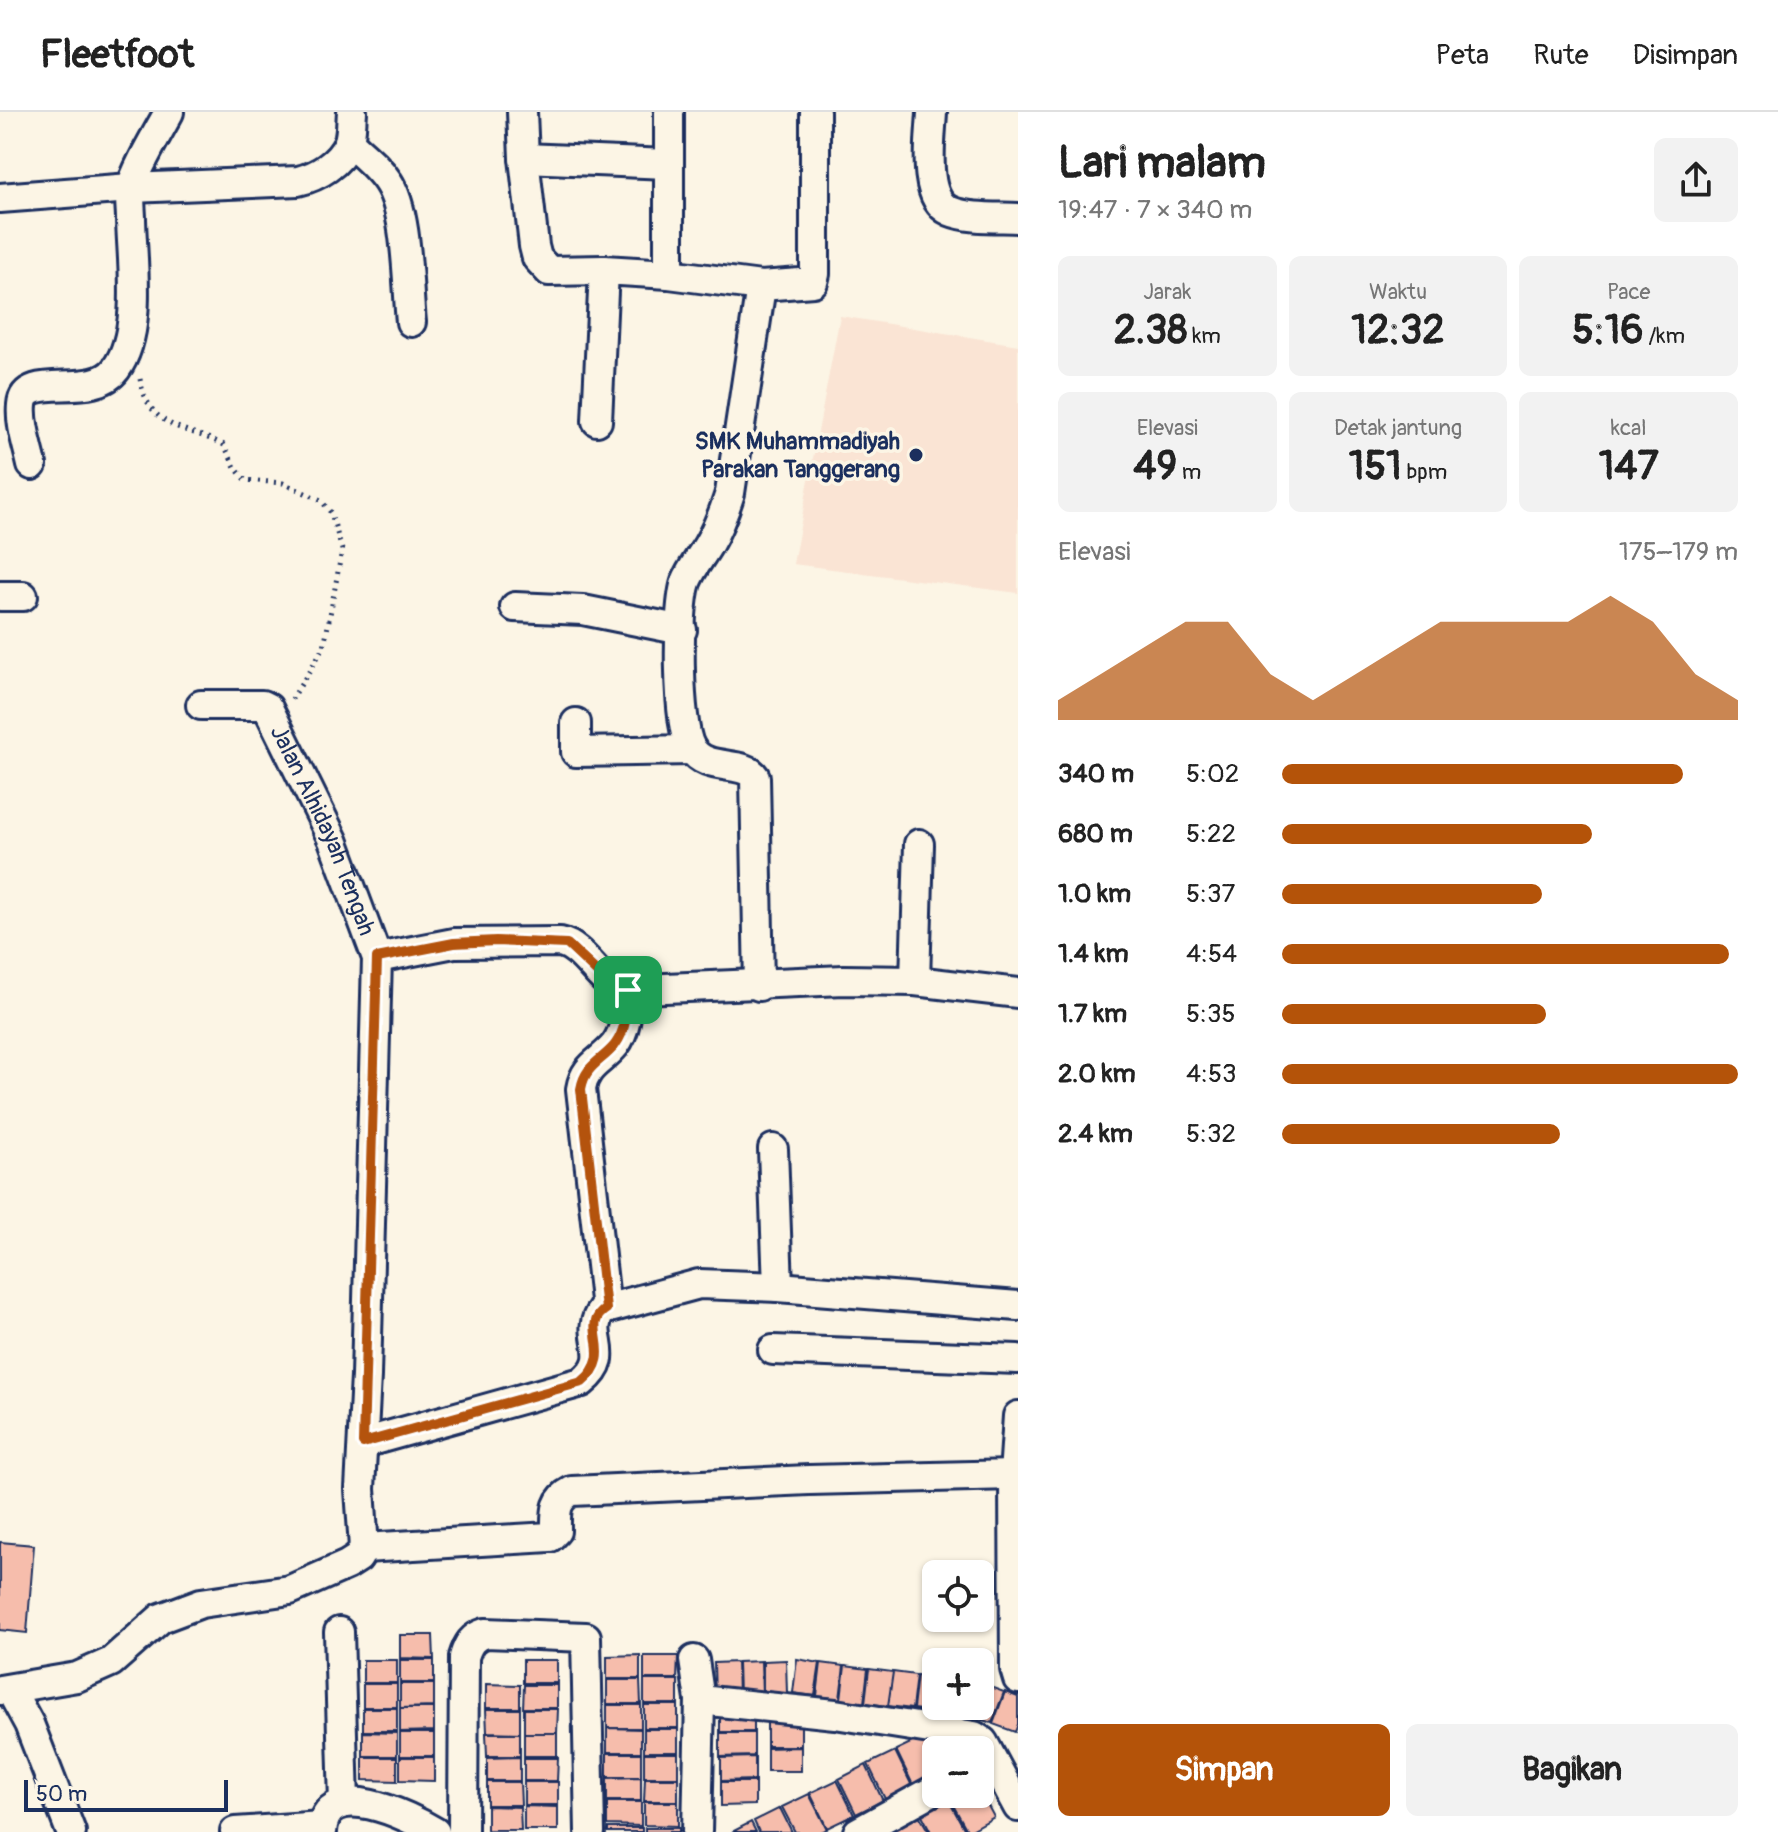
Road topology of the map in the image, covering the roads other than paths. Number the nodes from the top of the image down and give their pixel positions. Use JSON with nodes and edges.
{"nodes":[{"id":1,"x":169,"y":112,"type":"edge"},
{"id":2,"x":352,"y":112,"type":"edge"},
{"id":3,"x":522,"y":112,"type":"edge"},
{"id":4,"x":669,"y":112,"type":"edge"},
{"id":5,"x":815,"y":112,"type":"edge"},
{"id":6,"x":932,"y":112,"type":"edge"},
{"id":7,"x":349,"y":142,"type":"junction"},
{"id":8,"x":524,"y":158,"type":"junction"},
{"id":9,"x":668,"y":164,"type":"junction"},
{"id":10,"x":131,"y":188,"type":"junction"},
{"id":11,"x":0,"y":198,"type":"edge"},
{"id":12,"x":1018,"y":218,"type":"edge"},
{"id":13,"x":604,"y":270,"type":"junction"},
{"id":14,"x":669,"y":274,"type":"junction"},
{"id":15,"x":761,"y":286,"type":"junction"},
{"id":16,"x":411,"y":322,"type":"dead end"},
{"id":17,"x":597,"y":421,"type":"dead end"},
{"id":18,"x":32,"y":465,"type":"dead end"},
{"id":19,"x":515,"y":607,"type":"dead end"},
{"id":20,"x":682,"y":630,"type":"junction"},
{"id":21,"x":201,"y":705,"type":"dead end"},
{"id":22,"x":576,"y":723,"type":"dead end"},
{"id":23,"x":692,"y":750,"type":"junction"},
{"id":24,"x":919,"y":844,"type":"dead end"},
{"id":25,"x":377,"y":958,"type":"junction"},
{"id":26,"x":915,"y":981,"type":"junction"},
{"id":27,"x":759,"y":986,"type":"junction"},
{"id":28,"x":628,"y":990,"type":"junction"},
{"id":29,"x":1018,"y":993,"type":"edge"},
{"id":30,"x":773,"y":1149,"type":"dead end"},
{"id":31,"x":778,"y":1287,"type":"junction"},
{"id":32,"x":1018,"y":1306,"type":"edge"},
{"id":33,"x":606,"y":1309,"type":"junction"},
{"id":34,"x":773,"y":1350,"type":"dead end"},
{"id":35,"x":1018,"y":1359,"type":"edge"},
{"id":36,"x":1018,"y":1416,"type":"edge"},
{"id":37,"x":363,"y":1443,"type":"junction"},
{"id":38,"x":1014,"y":1475,"type":"junction"},
{"id":39,"x":364,"y":1548,"type":"junction"},
{"id":40,"x":339,"y":1632,"type":"dead end"},
{"id":41,"x":694,"y":1660,"type":"dead end"},
{"id":42,"x":1018,"y":1679,"type":"edge"},
{"id":43,"x":5,"y":1689,"type":"edge"},
{"id":44,"x":700,"y":1700,"type":"junction"},
{"id":45,"x":997,"y":1765,"type":"edge"},
{"id":46,"x":922,"y":1797,"type":"edge"},
{"id":47,"x":344,"y":1803,"type":"junction"},
{"id":48,"x":1018,"y":1807,"type":"edge"},
{"id":49,"x":322,"y":1829,"type":"edge"},
{"id":50,"x":71,"y":1832,"type":"edge"},
{"id":51,"x":235,"y":1832,"type":"edge"},
{"id":52,"x":435,"y":1832,"type":"edge"},
{"id":53,"x":463,"y":1832,"type":"edge"},
{"id":54,"x":590,"y":1832,"type":"edge"},
{"id":55,"x":697,"y":1832,"type":"edge"},
{"id":56,"x":858,"y":1832,"type":"edge"}],
"edges":[{"from":1,"to":10,"type":"street"},
{"from":2,"to":7,"type":"street"},
{"from":3,"to":8,"type":"street"},
{"from":4,"to":9,"type":"street"},
{"from":5,"to":15,"type":"street"},
{"from":6,"to":12,"type":"street"},
{"from":7,"to":10,"type":"street"},
{"from":7,"to":16,"type":"street"},
{"from":8,"to":9,"type":"street"},
{"from":8,"to":13,"type":"street"},
{"from":9,"to":14,"type":"street"},
{"from":10,"to":11,"type":"street"},
{"from":10,"to":18,"type":"street"},
{"from":13,"to":14,"type":"street"},
{"from":13,"to":17,"type":"street"},
{"from":14,"to":15,"type":"street"},
{"from":15,"to":20,"type":"street"},
{"from":19,"to":20,"type":"street"},
{"from":20,"to":23,"type":"street"},
{"from":21,"to":25,"type":"street","name":"Jalan Alhidayah Tengah"},
{"from":22,"to":23,"type":"street"},
{"from":23,"to":27,"type":"street"},
{"from":24,"to":26,"type":"street"},
{"from":25,"to":28,"type":"street"},
{"from":25,"to":37,"type":"street","name":"Jalan Alhidayah Tengah"},
{"from":26,"to":27,"type":"street"},
{"from":26,"to":29,"type":"street"},
{"from":27,"to":28,"type":"street"},
{"from":28,"to":33,"type":"street"},
{"from":30,"to":31,"type":"street"},
{"from":31,"to":32,"type":"street"},
{"from":31,"to":33,"type":"street"},
{"from":33,"to":37,"type":"street"},
{"from":34,"to":35,"type":"street"},
{"from":36,"to":38,"type":"street"},
{"from":37,"to":39,"type":"street","name":"Jalan Alhidayah Tengah"},
{"from":38,"to":39,"type":"street"},
{"from":38,"to":42,"type":"street"},
{"from":39,"to":43,"type":"street"},
{"from":40,"to":47,"type":"street"},
{"from":41,"to":44,"type":"street"},
{"from":43,"to":50,"type":"street"},
{"from":44,"to":45,"type":"street"},
{"from":44,"to":55,"type":"street"},
{"from":45,"to":48,"type":"street"},
{"from":46,"to":56,"type":"street"},
{"from":47,"to":49,"type":"street"},
{"from":47,"to":52,"type":"street"},
{"from":49,"to":51,"type":"street"},
{"from":53,"to":54,"type":"street"}]}
